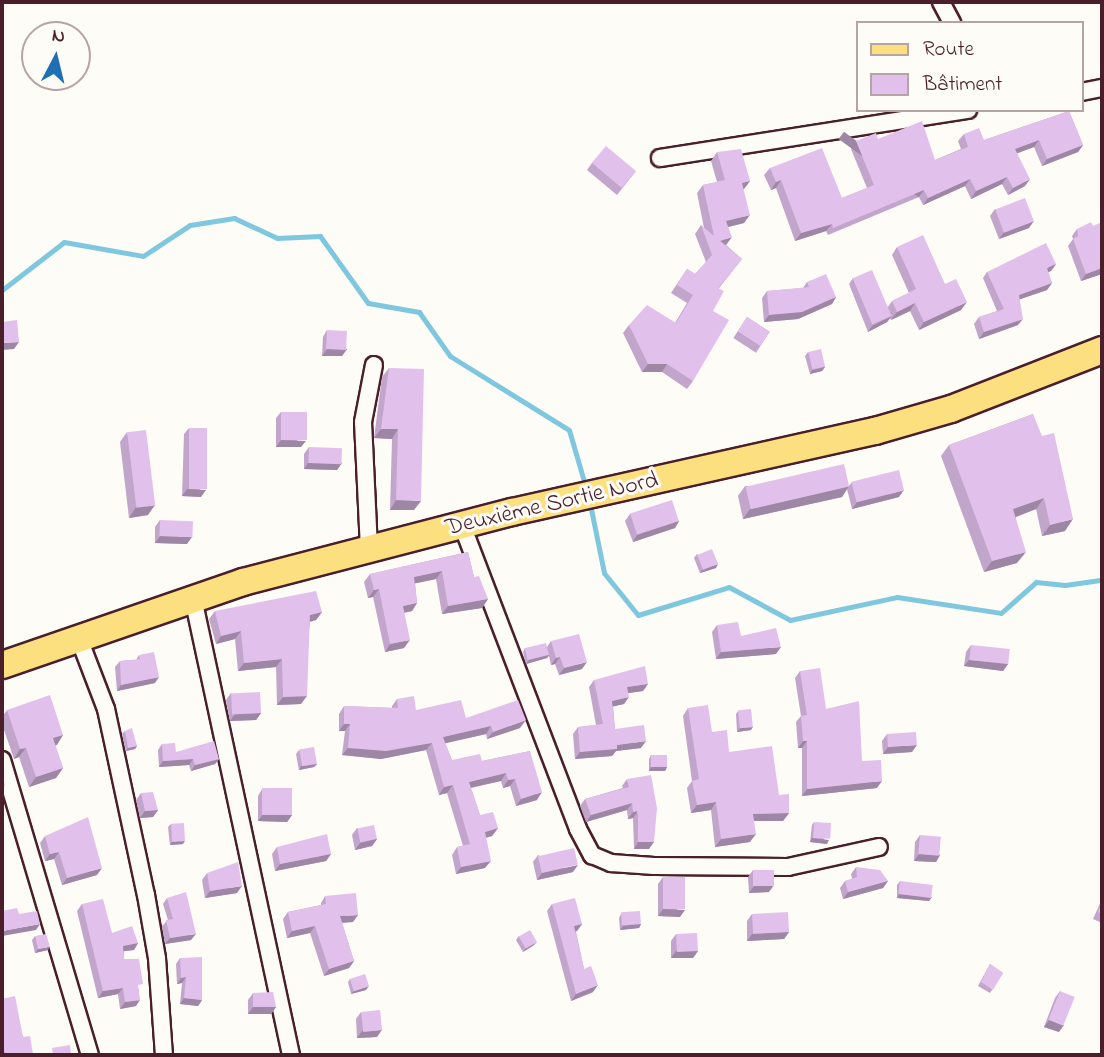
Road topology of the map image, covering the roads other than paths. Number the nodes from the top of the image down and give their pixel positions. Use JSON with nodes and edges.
{"nodes":[{"id":1,"x":941,"y":2,"type":"edge"},
{"id":2,"x":951,"y":21,"type":"edge"},
{"id":3,"x":1102,"y":88,"type":"edge"},
{"id":4,"x":1083,"y":92,"type":"edge"},
{"id":5,"x":955,"y":112,"type":"edge"},
{"id":6,"x":660,"y":158,"type":"dead end"},
{"id":7,"x":1102,"y":350,"type":"edge"},
{"id":8,"x":374,"y":365,"type":"dead end"},
{"id":9,"x":462,"y":525,"type":"junction"},
{"id":10,"x":369,"y":549,"type":"junction"},
{"id":11,"x":193,"y":598,"type":"junction"},
{"id":12,"x":78,"y":636,"type":"junction"},
{"id":13,"x":2,"y":665,"type":"edge"},
{"id":14,"x":2,"y":760,"type":"edge"},
{"id":15,"x":879,"y":847,"type":"dead end"},
{"id":16,"x":90,"y":1055,"type":"edge"},
{"id":17,"x":164,"y":1055,"type":"edge"},
{"id":18,"x":291,"y":1055,"type":"edge"}],
"edges":[{"from":1,"to":2,"type":"street"},
{"from":3,"to":4,"type":"street"},
{"from":5,"to":6,"type":"street"},
{"from":7,"to":9,"type":"main road","name":"Deuxième Sortie Nord"},
{"from":8,"to":10,"type":"street"},
{"from":9,"to":10,"type":"main road","name":"Deuxième Sortie Nord"},
{"from":9,"to":15,"type":"street"},
{"from":10,"to":11,"type":"main road","name":"Deuxième Sortie Nord"},
{"from":11,"to":12,"type":"main road","name":"Deuxième Sortie Nord"},
{"from":11,"to":18,"type":"street"},
{"from":12,"to":13,"type":"main road","name":"Deuxième Sortie Nord"},
{"from":12,"to":17,"type":"street"},
{"from":14,"to":16,"type":"street"}]}
